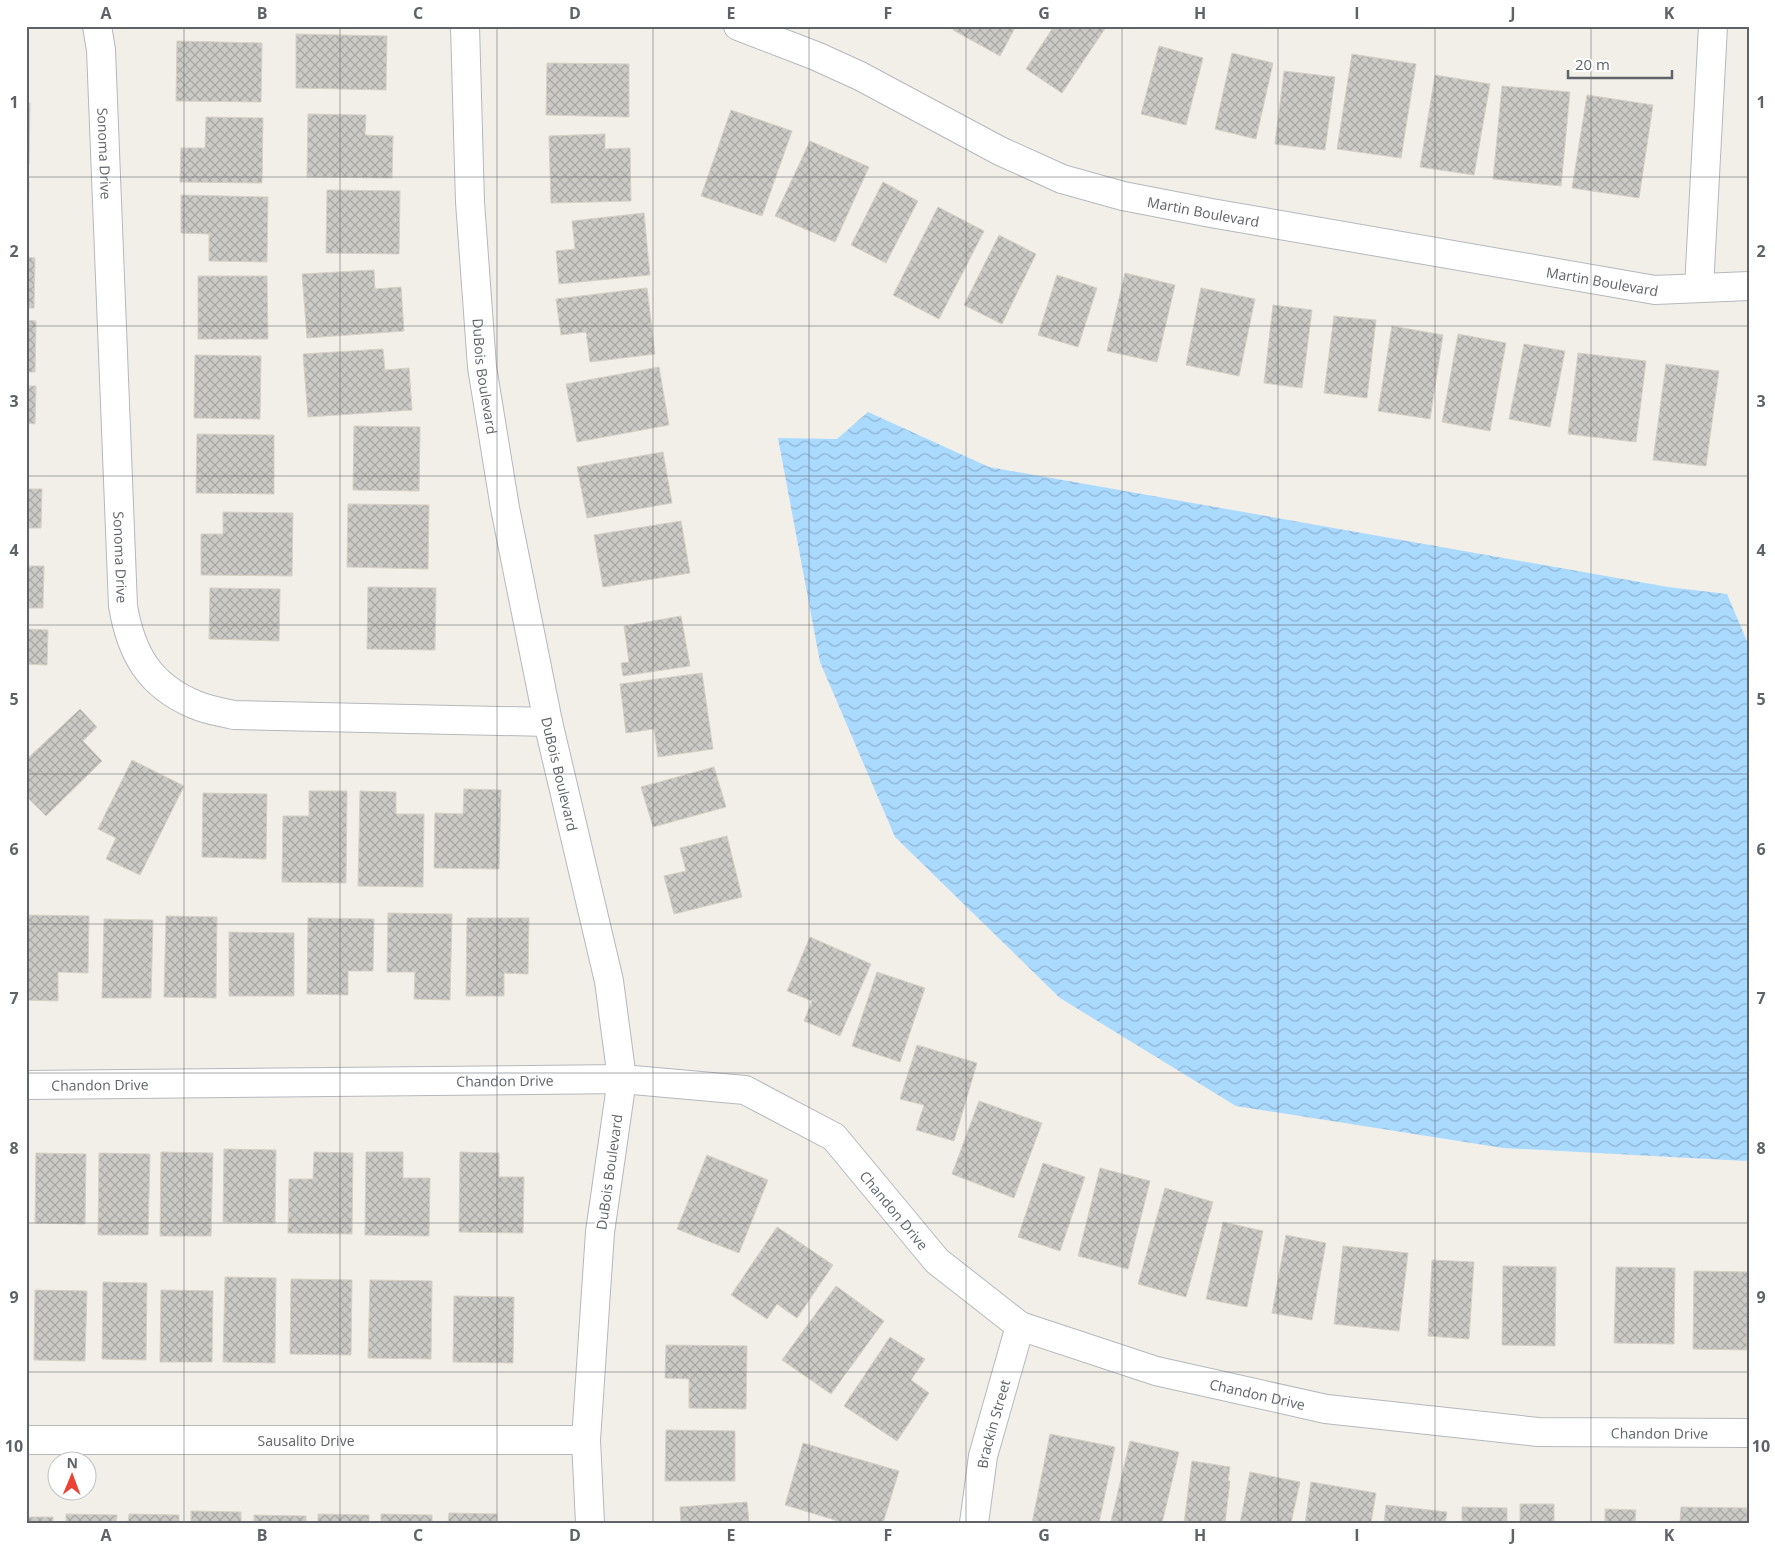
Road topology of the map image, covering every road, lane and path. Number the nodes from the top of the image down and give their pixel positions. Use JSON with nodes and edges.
{"nodes":[{"id":1,"x":97,"y":26,"type":"edge"},
{"id":2,"x":465,"y":26,"type":"edge"},
{"id":3,"x":738,"y":26,"type":"edge"},
{"id":4,"x":1713,"y":26,"type":"edge"},
{"id":5,"x":1749,"y":286,"type":"edge"},
{"id":6,"x":1699,"y":288,"type":"junction"},
{"id":7,"x":548,"y":722,"type":"junction"},
{"id":8,"x":622,"y":1079,"type":"junction"},
{"id":9,"x":26,"y":1085,"type":"edge"},
{"id":10,"x":1020,"y":1326,"type":"junction"},
{"id":11,"x":1749,"y":1433,"type":"edge"},
{"id":12,"x":26,"y":1440,"type":"edge"},
{"id":13,"x":586,"y":1440,"type":"junction"},
{"id":14,"x":590,"y":1523,"type":"edge"},
{"id":15,"x":974,"y":1523,"type":"edge"}],
"edges":[{"from":1,"to":7,"type":"street","name":"Sonoma Drive"},
{"from":2,"to":7,"type":"street","name":"DuBois Boulevard"},
{"from":3,"to":6,"type":"street","name":"Martin Boulevard"},
{"from":4,"to":6,"type":"street"},
{"from":5,"to":6,"type":"street","name":"Martin Boulevard"},
{"from":7,"to":8,"type":"street","name":"DuBois Boulevard"},
{"from":8,"to":9,"type":"street","name":"Chandon Drive"},
{"from":8,"to":10,"type":"street","name":"Chandon Drive"},
{"from":8,"to":13,"type":"street","name":"DuBois Boulevard"},
{"from":10,"to":11,"type":"street","name":"Chandon Drive"},
{"from":10,"to":15,"type":"street","name":"Brackin Street"},
{"from":12,"to":13,"type":"street","name":"Sausalito Drive"},
{"from":13,"to":14,"type":"street","name":"DuBois Boulevard"}]}
